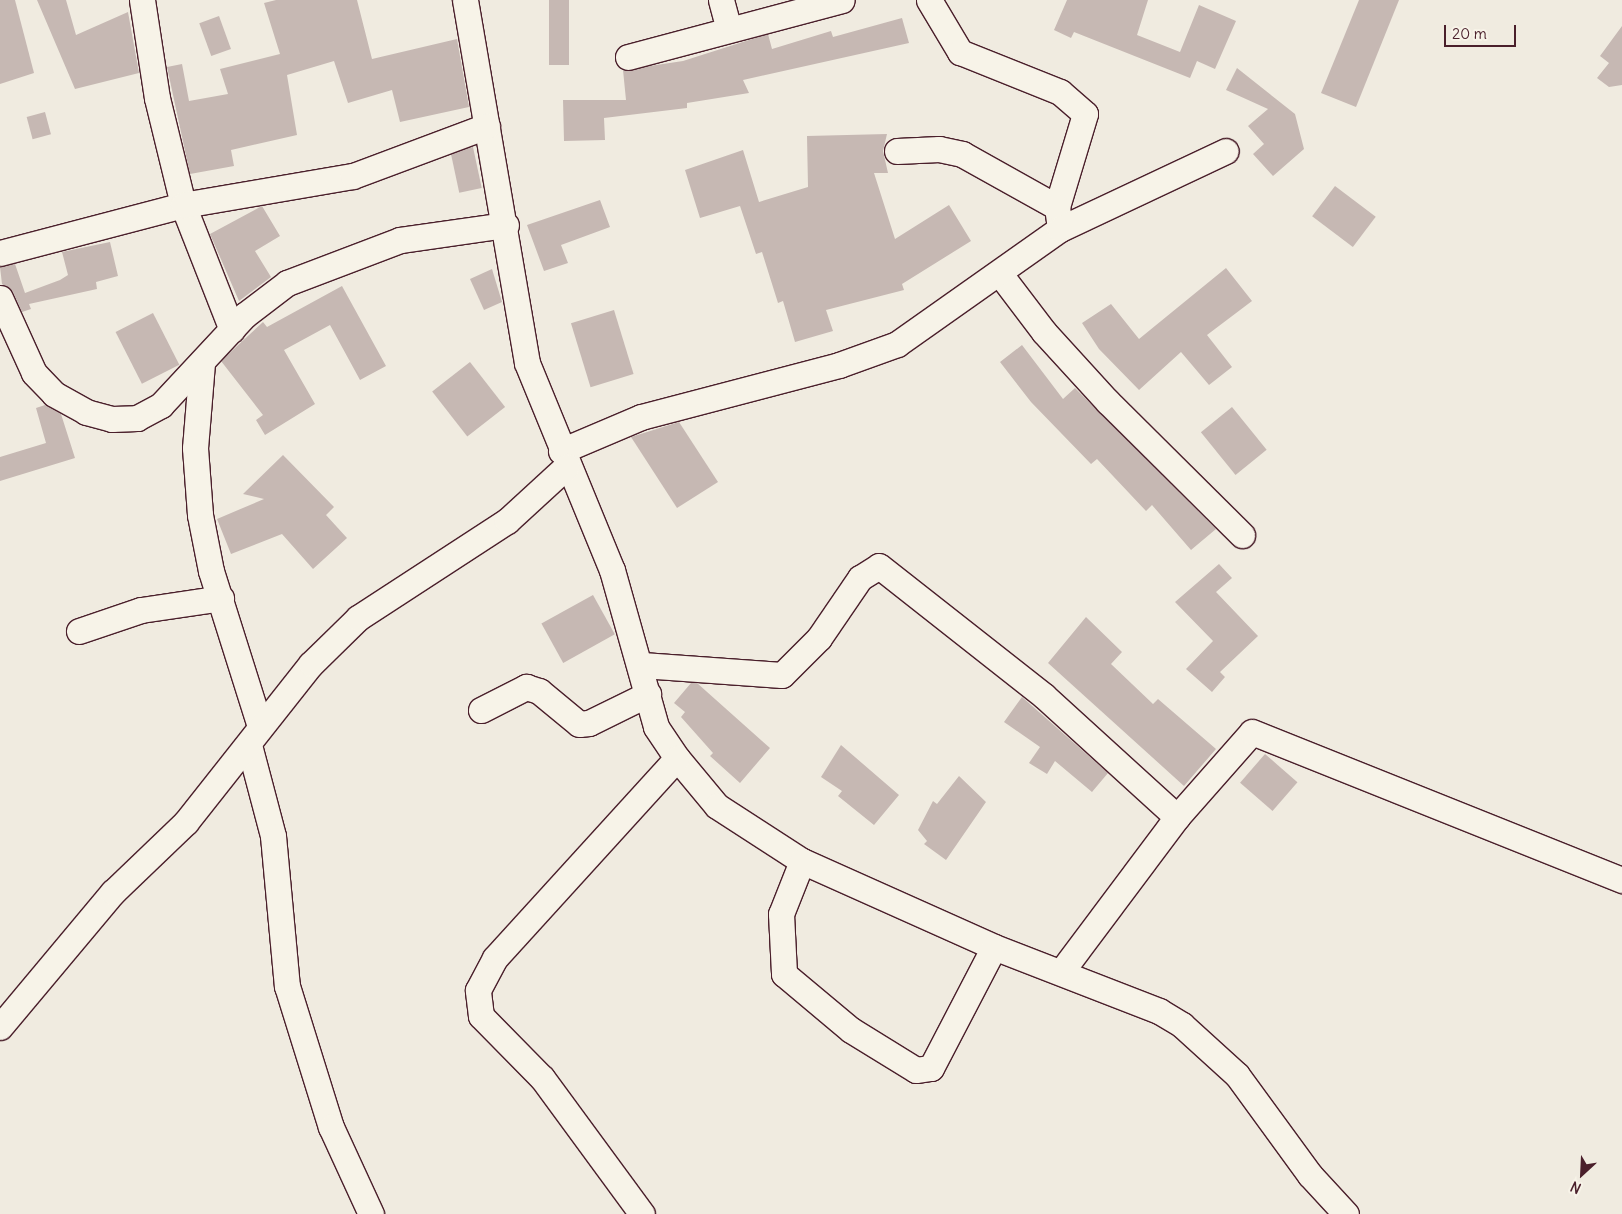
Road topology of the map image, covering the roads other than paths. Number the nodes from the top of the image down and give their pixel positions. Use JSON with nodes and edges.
{"nodes":[{"id":1,"x":142,"y":0,"type":"edge"},
{"id":2,"x":465,"y":0,"type":"edge"},
{"id":3,"x":721,"y":0,"type":"edge"},
{"id":4,"x":842,"y":0,"type":"edge"},
{"id":5,"x":929,"y":0,"type":"edge"},
{"id":6,"x":728,"y":27,"type":"junction"},
{"id":7,"x":628,"y":58,"type":"dead end"},
{"id":8,"x":487,"y":126,"type":"junction"},
{"id":9,"x":897,"y":151,"type":"dead end"},
{"id":10,"x":1226,"y":151,"type":"dead end"},
{"id":11,"x":183,"y":205,"type":"junction"},
{"id":12,"x":1058,"y":218,"type":"junction"},
{"id":13,"x":506,"y":225,"type":"junction"},
{"id":14,"x":0,"y":253,"type":"edge"},
{"id":15,"x":1000,"y":274,"type":"junction"},
{"id":16,"x":0,"y":298,"type":"edge"},
{"id":17,"x":232,"y":330,"type":"junction"},
{"id":18,"x":202,"y":363,"type":"junction"},
{"id":19,"x":564,"y":459,"type":"junction"},
{"id":20,"x":1242,"y":535,"type":"dead end"},
{"id":21,"x":221,"y":598,"type":"junction"},
{"id":22,"x":79,"y":631,"type":"dead end"},
{"id":23,"x":642,"y":665,"type":"junction"},
{"id":24,"x":648,"y":694,"type":"junction"},
{"id":25,"x":481,"y":710,"type":"dead end"},
{"id":26,"x":254,"y":736,"type":"junction"},
{"id":27,"x":677,"y":758,"type":"junction"},
{"id":28,"x":1177,"y":817,"type":"junction"},
{"id":29,"x":802,"y":861,"type":"junction"},
{"id":30,"x":1622,"y":880,"type":"edge"},
{"id":31,"x":994,"y":947,"type":"junction"},
{"id":32,"x":1062,"y":972,"type":"junction"},
{"id":33,"x":0,"y":1028,"type":"edge"},
{"id":34,"x":371,"y":1214,"type":"edge"},
{"id":35,"x":642,"y":1214,"type":"edge"},
{"id":36,"x":1346,"y":1214,"type":"edge"}],
"edges":[{"from":1,"to":11,"type":"street"},
{"from":2,"to":8,"type":"street"},
{"from":3,"to":6,"type":"street"},
{"from":4,"to":6,"type":"street"},
{"from":5,"to":12,"type":"street"},
{"from":6,"to":7,"type":"street"},
{"from":8,"to":11,"type":"street"},
{"from":8,"to":13,"type":"street"},
{"from":9,"to":12,"type":"street"},
{"from":10,"to":12,"type":"street"},
{"from":11,"to":14,"type":"street"},
{"from":11,"to":17,"type":"street"},
{"from":12,"to":15,"type":"street"},
{"from":13,"to":17,"type":"street"},
{"from":13,"to":19,"type":"street"},
{"from":15,"to":19,"type":"street"},
{"from":15,"to":20,"type":"street"},
{"from":16,"to":18,"type":"street"},
{"from":17,"to":18,"type":"street"},
{"from":18,"to":21,"type":"street"},
{"from":19,"to":23,"type":"street"},
{"from":19,"to":26,"type":"street"},
{"from":21,"to":22,"type":"street"},
{"from":21,"to":26,"type":"street"},
{"from":23,"to":24,"type":"street"},
{"from":23,"to":28,"type":"street"},
{"from":24,"to":25,"type":"street"},
{"from":24,"to":27,"type":"street"},
{"from":26,"to":33,"type":"street"},
{"from":26,"to":34,"type":"street"},
{"from":27,"to":29,"type":"street"},
{"from":27,"to":35,"type":"street"},
{"from":28,"to":30,"type":"street"},
{"from":28,"to":32,"type":"street"},
{"from":29,"to":31,"type":"street"},
{"from":29,"to":31,"type":"street"},
{"from":31,"to":32,"type":"street"},
{"from":32,"to":36,"type":"street"}]}
